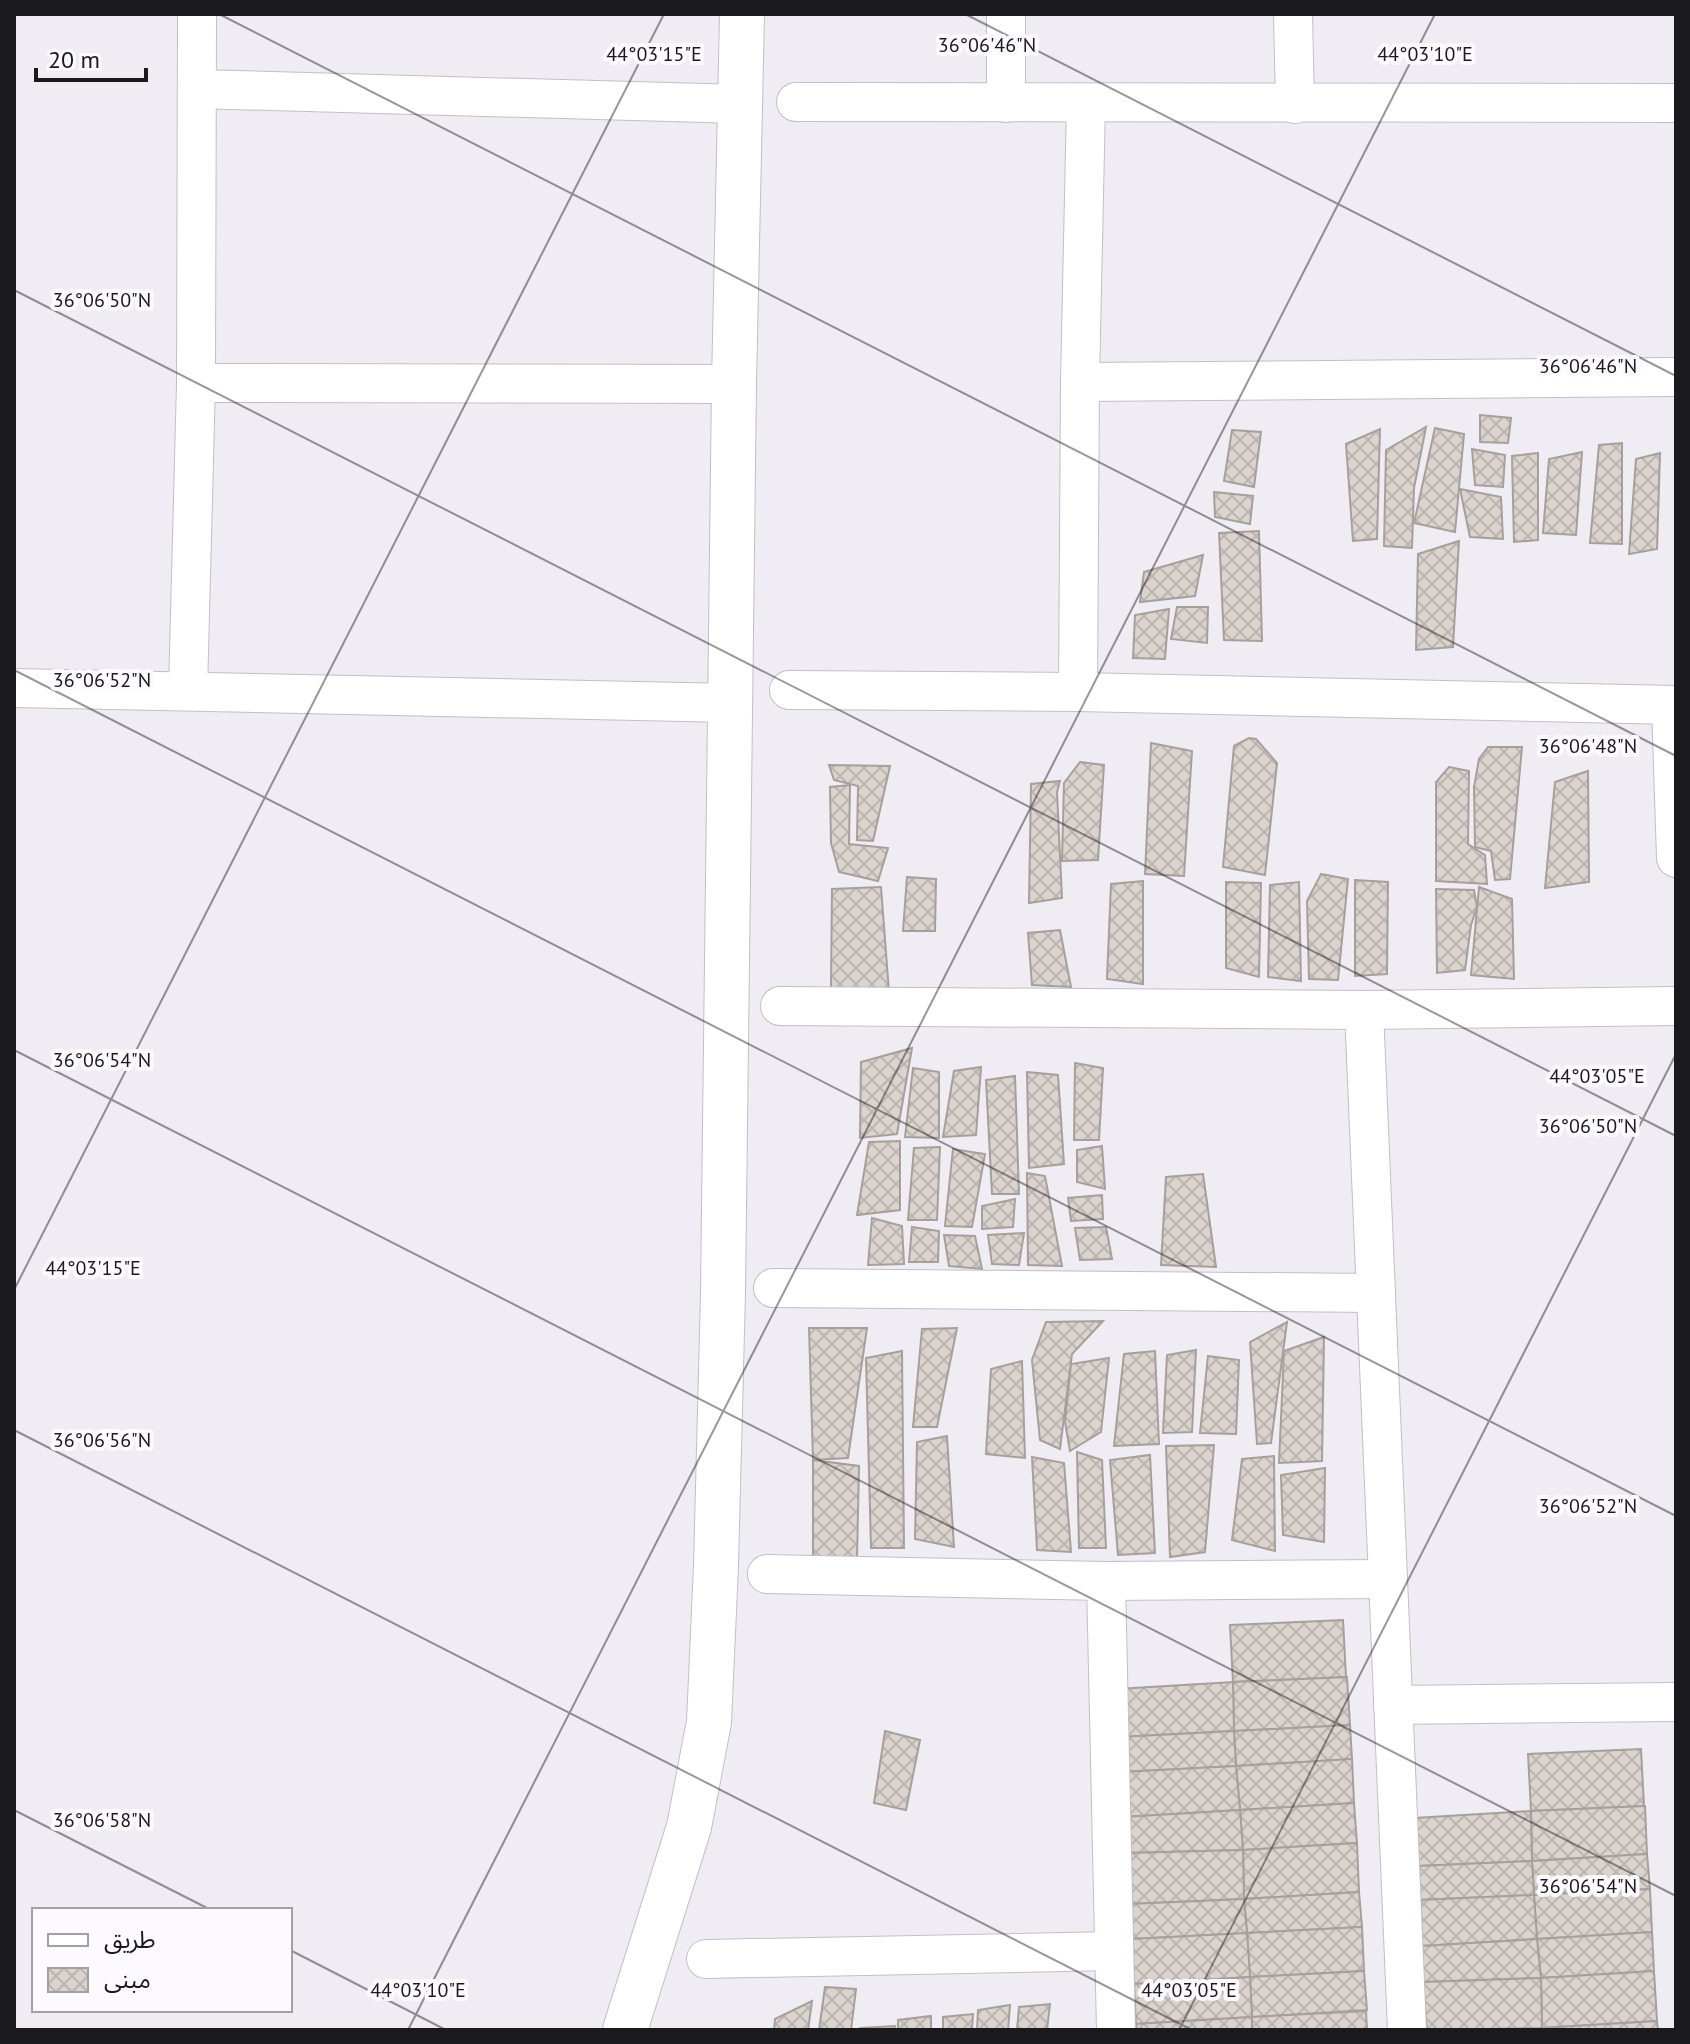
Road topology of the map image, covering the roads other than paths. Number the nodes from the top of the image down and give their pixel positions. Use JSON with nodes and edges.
{"nodes":[{"id":1,"x":197,"y":14,"type":"edge"},
{"id":2,"x":742,"y":14,"type":"edge"},
{"id":3,"x":1006,"y":14,"type":"edge"},
{"id":4,"x":1293,"y":14,"type":"edge"},
{"id":5,"x":197,"y":89,"type":"junction"},
{"id":6,"x":796,"y":102,"type":"dead end"},
{"id":7,"x":1006,"y":103,"type":"junction"},
{"id":8,"x":1086,"y":103,"type":"junction"},
{"id":9,"x":1676,"y":103,"type":"edge"},
{"id":10,"x":740,"y":104,"type":"junction"},
{"id":11,"x":1295,"y":104,"type":"junction"},
{"id":12,"x":1676,"y":377,"type":"edge"},
{"id":13,"x":1080,"y":382,"type":"junction"},
{"id":14,"x":196,"y":383,"type":"junction"},
{"id":15,"x":734,"y":384,"type":"junction"},
{"id":16,"x":14,"y":688,"type":"edge"},
{"id":17,"x":789,"y":690,"type":"dead end"},
{"id":18,"x":188,"y":691,"type":"junction"},
{"id":19,"x":1078,"y":692,"type":"junction"},
{"id":20,"x":731,"y":703,"type":"junction"},
{"id":21,"x":1673,"y":705,"type":"edge"},
{"id":22,"x":1676,"y":858,"type":"edge"},
{"id":23,"x":780,"y":1006,"type":"dead end"},
{"id":24,"x":1676,"y":1006,"type":"edge"},
{"id":25,"x":1364,"y":1010,"type":"junction"},
{"id":26,"x":773,"y":1288,"type":"dead end"},
{"id":27,"x":1376,"y":1293,"type":"junction"},
{"id":28,"x":767,"y":1574,"type":"dead end"},
{"id":29,"x":1388,"y":1579,"type":"junction"},
{"id":30,"x":1106,"y":1581,"type":"junction"},
{"id":31,"x":1676,"y":1702,"type":"edge"},
{"id":32,"x":1393,"y":1705,"type":"junction"},
{"id":33,"x":1114,"y":1951,"type":"junction"},
{"id":34,"x":706,"y":1959,"type":"dead end"},
{"id":35,"x":625,"y":2030,"type":"edge"},
{"id":36,"x":1116,"y":2030,"type":"edge"},
{"id":37,"x":1407,"y":2030,"type":"edge"}],
"edges":[{"from":1,"to":5,"type":"street"},
{"from":2,"to":10,"type":"street"},
{"from":3,"to":7,"type":"street"},
{"from":4,"to":11,"type":"street"},
{"from":5,"to":10,"type":"street"},
{"from":5,"to":14,"type":"street"},
{"from":6,"to":7,"type":"street"},
{"from":7,"to":8,"type":"street"},
{"from":8,"to":11,"type":"street"},
{"from":8,"to":13,"type":"street"},
{"from":9,"to":11,"type":"street"},
{"from":10,"to":15,"type":"street"},
{"from":12,"to":13,"type":"street"},
{"from":13,"to":19,"type":"street"},
{"from":14,"to":15,"type":"street"},
{"from":14,"to":18,"type":"street"},
{"from":15,"to":20,"type":"street"},
{"from":16,"to":18,"type":"street"},
{"from":17,"to":19,"type":"street"},
{"from":18,"to":20,"type":"street"},
{"from":19,"to":21,"type":"street"},
{"from":20,"to":35,"type":"street"},
{"from":21,"to":22,"type":"street"},
{"from":23,"to":25,"type":"street"},
{"from":24,"to":25,"type":"street"},
{"from":25,"to":27,"type":"street"},
{"from":26,"to":27,"type":"street"},
{"from":27,"to":29,"type":"street"},
{"from":28,"to":30,"type":"street"},
{"from":29,"to":30,"type":"street"},
{"from":29,"to":32,"type":"street"},
{"from":30,"to":33,"type":"street"},
{"from":31,"to":32,"type":"street"},
{"from":32,"to":37,"type":"street"},
{"from":33,"to":34,"type":"street"},
{"from":33,"to":36,"type":"street"}]}
